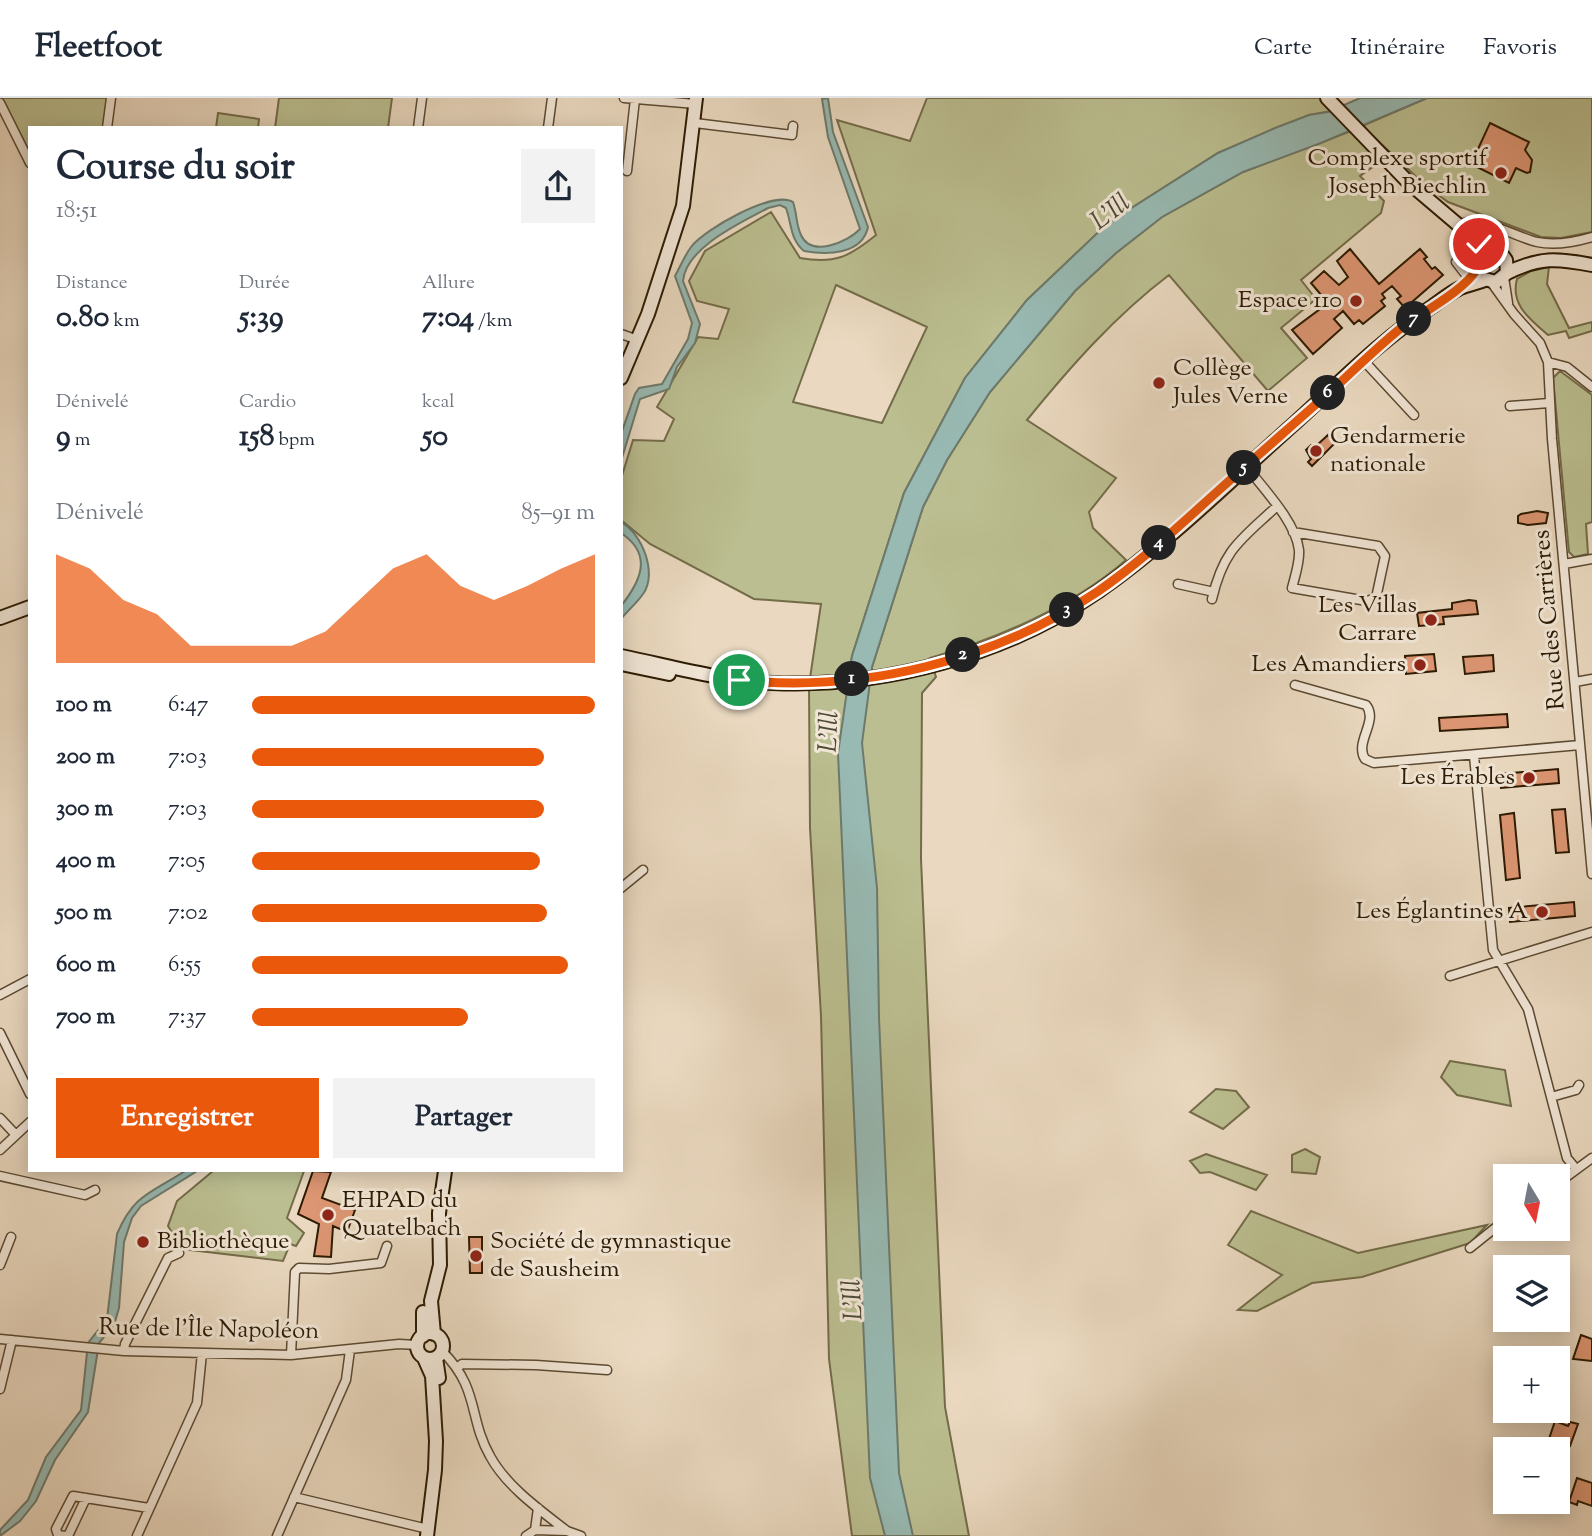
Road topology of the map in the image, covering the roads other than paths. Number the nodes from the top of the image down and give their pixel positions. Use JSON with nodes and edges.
{"nodes":[{"id":1,"x":111,"y":98,"type":"edge"},
{"id":2,"x":422,"y":98,"type":"edge"},
{"id":3,"x":552,"y":98,"type":"edge"},
{"id":4,"x":624,"y":98,"type":"edge"},
{"id":5,"x":1326,"y":98,"type":"edge"},
{"id":6,"x":635,"y":99,"type":"edge"},
{"id":7,"x":696,"y":101,"type":"edge"},
{"id":8,"x":0,"y":103,"type":"edge"},
{"id":9,"x":695,"y":123,"type":"junction"},
{"id":10,"x":107,"y":126,"type":"edge"},
{"id":11,"x":418,"y":126,"type":"edge"},
{"id":12,"x":548,"y":126,"type":"edge"},
{"id":13,"x":793,"y":126,"type":"dead end"},
{"id":14,"x":28,"y":159,"type":"edge"},
{"id":15,"x":627,"y":171,"type":"dead end"},
{"id":16,"x":1459,"y":225,"type":"junction"},
{"id":17,"x":1468,"y":235,"type":"junction"},
{"id":18,"x":1592,"y":237,"type":"edge"},
{"id":19,"x":1489,"y":251,"type":"junction"},
{"id":20,"x":1504,"y":256,"type":"junction"},
{"id":21,"x":1532,"y":261,"type":"junction"},
{"id":22,"x":1592,"y":265,"type":"edge"},
{"id":23,"x":1478,"y":269,"type":"junction"},
{"id":24,"x":1505,"y":275,"type":"junction"},
{"id":25,"x":1508,"y":306,"type":"junction"},
{"id":26,"x":623,"y":335,"type":"edge"},
{"id":27,"x":638,"y":340,"type":"junction"},
{"id":28,"x":1364,"y":361,"type":"junction"},
{"id":29,"x":1548,"y":362,"type":"junction"},
{"id":30,"x":623,"y":374,"type":"edge"},
{"id":31,"x":1592,"y":387,"type":"edge"},
{"id":32,"x":1549,"y":402,"type":"junction"},
{"id":33,"x":1510,"y":407,"type":"dead end"},
{"id":34,"x":1414,"y":415,"type":"dead end"},
{"id":35,"x":1246,"y":466,"type":"junction"},
{"id":36,"x":1277,"y":506,"type":"junction"},
{"id":37,"x":1293,"y":532,"type":"junction"},
{"id":38,"x":1304,"y":534,"type":"junction"},
{"id":39,"x":1298,"y":544,"type":"junction"},
{"id":40,"x":1592,"y":559,"type":"edge"},
{"id":41,"x":1564,"y":564,"type":"junction"},
{"id":42,"x":1178,"y":584,"type":"dead end"},
{"id":43,"x":28,"y":608,"type":"edge"},
{"id":44,"x":0,"y":618,"type":"edge"},
{"id":45,"x":623,"y":656,"type":"edge"},
{"id":46,"x":623,"y":664,"type":"edge"},
{"id":47,"x":1592,"y":679,"type":"edge"},
{"id":48,"x":739,"y":680,"type":"junction"},
{"id":49,"x":1575,"y":682,"type":"junction"},
{"id":50,"x":1296,"y":685,"type":"dead end"},
{"id":51,"x":1580,"y":745,"type":"junction"},
{"id":52,"x":1474,"y":756,"type":"junction"},
{"id":53,"x":643,"y":870,"type":"dead end"},
{"id":54,"x":1592,"y":874,"type":"edge"},
{"id":55,"x":623,"y":886,"type":"edge"},
{"id":56,"x":1592,"y":932,"type":"edge"},
{"id":57,"x":1498,"y":962,"type":"junction"},
{"id":58,"x":1450,"y":976,"type":"dead end"},
{"id":59,"x":28,"y":980,"type":"edge"},
{"id":60,"x":0,"y":995,"type":"edge"},
{"id":61,"x":0,"y":1033,"type":"edge"},
{"id":62,"x":1579,"y":1085,"type":"dead end"},
{"id":63,"x":28,"y":1090,"type":"edge"},
{"id":64,"x":1551,"y":1097,"type":"junction"},
{"id":65,"x":0,"y":1118,"type":"edge"},
{"id":66,"x":28,"y":1124,"type":"edge"},
{"id":67,"x":16,"y":1135,"type":"junction"},
{"id":68,"x":0,"y":1150,"type":"edge"},
{"id":69,"x":1592,"y":1158,"type":"edge"},
{"id":70,"x":1576,"y":1169,"type":"junction"},
{"id":71,"x":445,"y":1172,"type":"edge"},
{"id":72,"x":1570,"y":1174,"type":"edge"},
{"id":73,"x":0,"y":1176,"type":"edge"},
{"id":74,"x":94,"y":1190,"type":"dead end"},
{"id":75,"x":1493,"y":1230,"type":"edge"},
{"id":76,"x":11,"y":1237,"type":"dead end"},
{"id":77,"x":387,"y":1246,"type":"dead end"},
{"id":78,"x":1470,"y":1248,"type":"dead end"},
{"id":79,"x":179,"y":1253,"type":"dead end"},
{"id":80,"x":0,"y":1265,"type":"edge"},
{"id":81,"x":0,"y":1339,"type":"edge"},
{"id":82,"x":425,"y":1339,"type":"junction"},
{"id":83,"x":12,"y":1340,"type":"junction"},
{"id":84,"x":350,"y":1350,"type":"junction"},
{"id":85,"x":124,"y":1351,"type":"junction"},
{"id":86,"x":202,"y":1353,"type":"junction"},
{"id":87,"x":290,"y":1355,"type":"junction"},
{"id":88,"x":434,"y":1355,"type":"junction"},
{"id":89,"x":607,"y":1370,"type":"dead end"},
{"id":90,"x":460,"y":1371,"type":"junction"},
{"id":91,"x":0,"y":1389,"type":"edge"},
{"id":92,"x":294,"y":1497,"type":"junction"},
{"id":93,"x":86,"y":1498,"type":"junction"},
{"id":94,"x":149,"y":1508,"type":"junction"},
{"id":95,"x":538,"y":1508,"type":"junction"},
{"id":96,"x":535,"y":1530,"type":"junction"},
{"id":97,"x":566,"y":1531,"type":"junction"},
{"id":98,"x":428,"y":1532,"type":"edge"},
{"id":99,"x":67,"y":1536,"type":"edge"},
{"id":100,"x":137,"y":1536,"type":"edge"},
{"id":101,"x":277,"y":1536,"type":"edge"},
{"id":102,"x":526,"y":1536,"type":"edge"},
{"id":103,"x":581,"y":1536,"type":"edge"}],
"edges":[{"from":1,"to":10,"type":"street"},
{"from":2,"to":11,"type":"street"},
{"from":3,"to":12,"type":"street"},
{"from":4,"to":6,"type":"street"},
{"from":5,"to":16,"type":"main road"},
{"from":6,"to":7,"type":"street"},
{"from":6,"to":15,"type":"street"},
{"from":7,"to":9,"type":"main road"},
{"from":8,"to":14,"type":"street"},
{"from":9,"to":13,"type":"street"},
{"from":9,"to":27,"type":"main road"},
{"from":16,"to":17,"type":"main road"},
{"from":16,"to":18,"type":"street"},
{"from":17,"to":19,"type":"main road"},
{"from":17,"to":23,"type":"main road"},
{"from":19,"to":20,"type":"main road"},
{"from":19,"to":23,"type":"main road"},
{"from":20,"to":21,"type":"main road"},
{"from":20,"to":24,"type":"main road"},
{"from":21,"to":22,"type":"main road"},
{"from":21,"to":24,"type":"main road"},
{"from":23,"to":24,"type":"main road"},
{"from":23,"to":25,"type":"street"},
{"from":23,"to":28,"type":"main road"},
{"from":24,"to":25,"type":"street"},
{"from":25,"to":29,"type":"street"},
{"from":26,"to":27,"type":"street"},
{"from":27,"to":30,"type":"main road"},
{"from":28,"to":34,"type":"street"},
{"from":28,"to":35,"type":"main road"},
{"from":29,"to":31,"type":"street"},
{"from":29,"to":32,"type":"street","name":"Rue des Carrières"},
{"from":32,"to":33,"type":"street"},
{"from":32,"to":41,"type":"street","name":"Rue des Carrières"},
{"from":35,"to":36,"type":"street"},
{"from":35,"to":48,"type":"main road"},
{"from":36,"to":37,"type":"street"},
{"from":36,"to":42,"type":"street"},
{"from":37,"to":38,"type":"street"},
{"from":37,"to":39,"type":"street"},
{"from":38,"to":39,"type":"street"},
{"from":38,"to":39,"type":"street"},
{"from":40,"to":41,"type":"street"},
{"from":41,"to":49,"type":"street","name":"Rue des Carrières"},
{"from":43,"to":44,"type":"main road"},
{"from":45,"to":48,"type":"main road"},
{"from":46,"to":48,"type":"main road"},
{"from":47,"to":49,"type":"street"},
{"from":49,"to":51,"type":"street","name":"Rue des Carrières"},
{"from":50,"to":52,"type":"street"},
{"from":51,"to":52,"type":"street"},
{"from":51,"to":54,"type":"street","name":"Rue des Carrières"},
{"from":52,"to":57,"type":"street"},
{"from":53,"to":55,"type":"street"},
{"from":56,"to":57,"type":"street"},
{"from":57,"to":58,"type":"street"},
{"from":57,"to":64,"type":"street"},
{"from":59,"to":60,"type":"street"},
{"from":61,"to":63,"type":"street"},
{"from":62,"to":64,"type":"street"},
{"from":64,"to":70,"type":"street"},
{"from":65,"to":67,"type":"street"},
{"from":66,"to":67,"type":"street"},
{"from":67,"to":68,"type":"street"},
{"from":69,"to":70,"type":"street"},
{"from":70,"to":72,"type":"street"},
{"from":71,"to":82,"type":"main road"},
{"from":73,"to":74,"type":"street"},
{"from":75,"to":78,"type":"street"},
{"from":76,"to":80,"type":"street"},
{"from":77,"to":87,"type":"street"},
{"from":79,"to":85,"type":"street"},
{"from":81,"to":83,"type":"street","name":"Rue de l'Île Napoléon"},
{"from":82,"to":84,"type":"street","name":"Rue de l'Île Napoléon"},
{"from":82,"to":88,"type":"main road"},
{"from":82,"to":88,"type":"main road"},
{"from":83,"to":85,"type":"street","name":"Rue de l'Île Napoléon"},
{"from":83,"to":91,"type":"street"},
{"from":84,"to":87,"type":"street","name":"Rue de l'Île Napoléon"},
{"from":84,"to":92,"type":"street"},
{"from":85,"to":86,"type":"street","name":"Rue de l'Île Napoléon"},
{"from":86,"to":87,"type":"street","name":"Rue de l'Île Napoléon"},
{"from":86,"to":94,"type":"street"},
{"from":88,"to":90,"type":"street"},
{"from":88,"to":98,"type":"main road"},
{"from":89,"to":90,"type":"street"},
{"from":90,"to":95,"type":"street"},
{"from":92,"to":98,"type":"street"},
{"from":92,"to":101,"type":"street"},
{"from":93,"to":94,"type":"street"},
{"from":93,"to":99,"type":"street"},
{"from":93,"to":99,"type":"street"},
{"from":94,"to":100,"type":"street"},
{"from":95,"to":96,"type":"street"},
{"from":95,"to":97,"type":"street"},
{"from":96,"to":97,"type":"street"},
{"from":96,"to":102,"type":"street"},
{"from":97,"to":103,"type":"street"}]}
